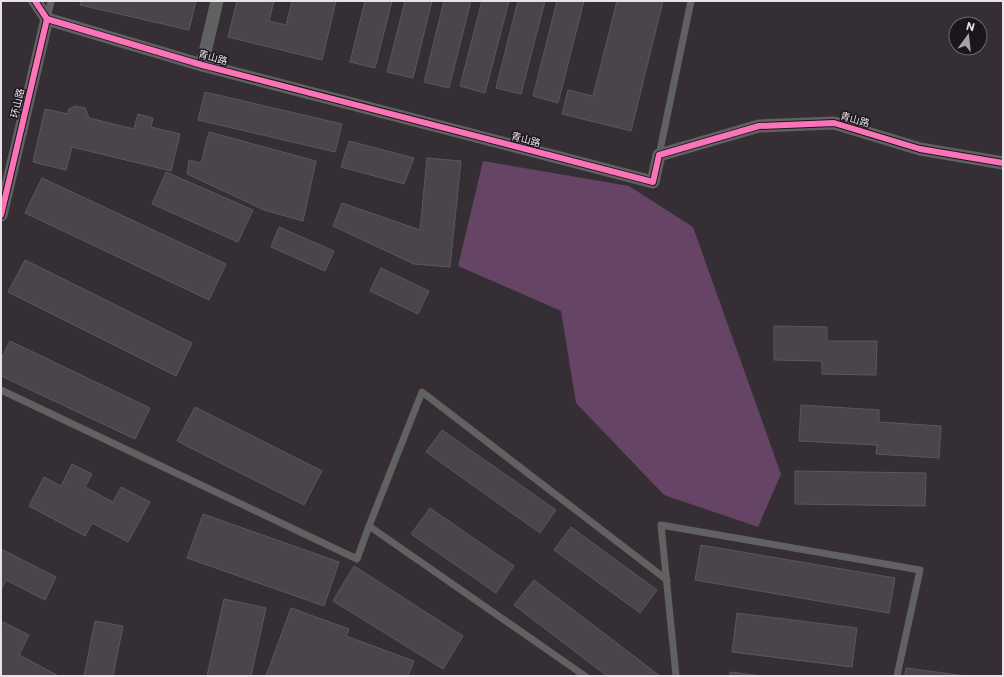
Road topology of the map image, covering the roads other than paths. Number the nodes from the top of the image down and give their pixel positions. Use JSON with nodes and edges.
{"nodes":[{"id":1,"x":35,"y":1,"type":"edge"},
{"id":2,"x":51,"y":1,"type":"edge"},
{"id":3,"x":217,"y":1,"type":"edge"},
{"id":4,"x":691,"y":1,"type":"edge"},
{"id":5,"x":47,"y":19,"type":"junction"},
{"id":6,"x":202,"y":65,"type":"junction"},
{"id":7,"x":659,"y":155,"type":"junction"},
{"id":8,"x":1003,"y":163,"type":"edge"},
{"id":9,"x":1,"y":215,"type":"edge"},
{"id":10,"x":1,"y":390,"type":"edge"},
{"id":11,"x":369,"y":526,"type":"junction"},
{"id":12,"x":667,"y":580,"type":"junction"},
{"id":13,"x":585,"y":676,"type":"edge"},
{"id":14,"x":676,"y":676,"type":"edge"},
{"id":15,"x":897,"y":676,"type":"edge"}],
"edges":[{"from":1,"to":5,"type":"street"},
{"from":2,"to":5,"type":"lane"},
{"from":3,"to":6,"type":"street"},
{"from":4,"to":7,"type":"lane"},
{"from":5,"to":6,"type":"street","name":"青山路"},
{"from":5,"to":9,"type":"street","name":"环山路"},
{"from":6,"to":7,"type":"street","name":"青山路"},
{"from":7,"to":8,"type":"street","name":"青山路"},
{"from":10,"to":11,"type":"lane"},
{"from":11,"to":12,"type":"lane"},
{"from":11,"to":13,"type":"lane"},
{"from":12,"to":14,"type":"lane"},
{"from":12,"to":15,"type":"lane"}]}
